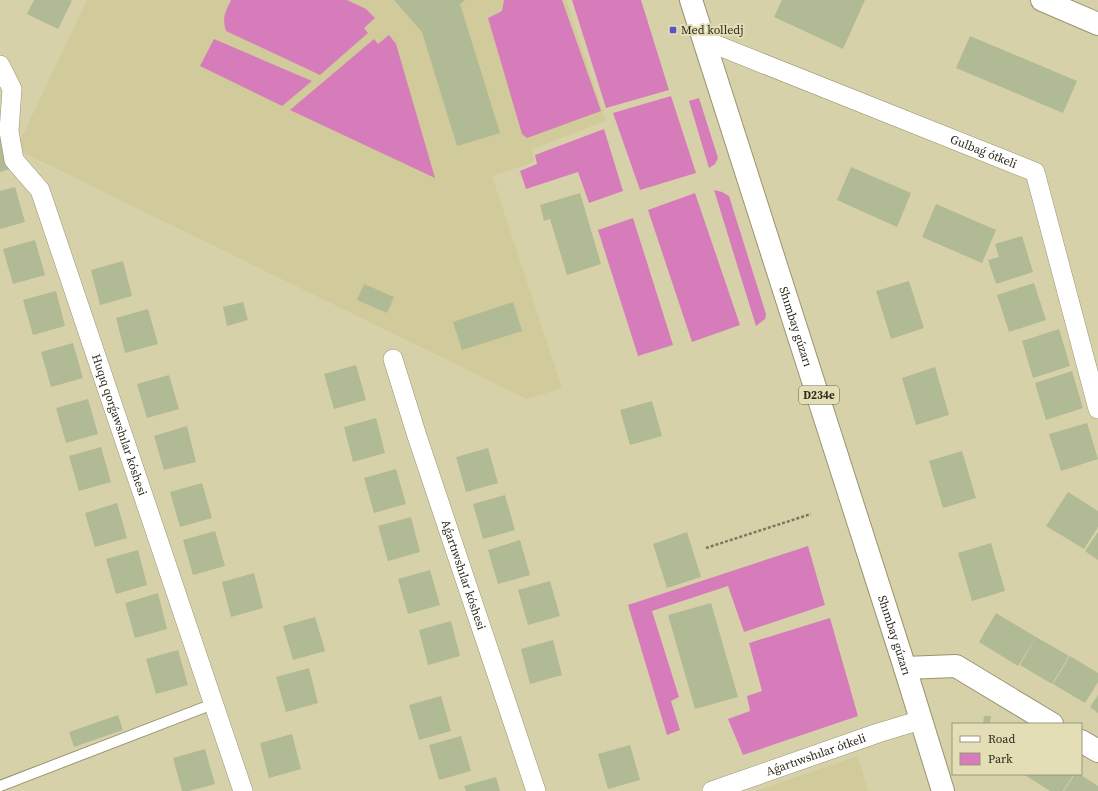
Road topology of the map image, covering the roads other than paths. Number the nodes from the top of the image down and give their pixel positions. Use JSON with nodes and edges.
{"nodes":[{"id":1,"x":691,"y":0,"type":"edge"},
{"id":2,"x":1042,"y":0,"type":"edge"},
{"id":3,"x":1098,"y":24,"type":"edge"},
{"id":4,"x":704,"y":40,"type":"junction"},
{"id":5,"x":0,"y":65,"type":"edge"},
{"id":6,"x":393,"y":358,"type":"dead end"},
{"id":7,"x":1098,"y":409,"type":"edge"},
{"id":8,"x":905,"y":668,"type":"junction"},
{"id":9,"x":213,"y":704,"type":"junction"},
{"id":10,"x":921,"y":720,"type":"junction"},
{"id":11,"x":1050,"y":723,"type":"edge"},
{"id":12,"x":1082,"y":742,"type":"edge"},
{"id":13,"x":1098,"y":751,"type":"edge"},
{"id":14,"x":0,"y":786,"type":"edge"},
{"id":15,"x":243,"y":791,"type":"edge"},
{"id":16,"x":536,"y":791,"type":"edge"},
{"id":17,"x":712,"y":791,"type":"edge"},
{"id":18,"x":943,"y":791,"type":"edge"}],
"edges":[{"from":1,"to":4,"type":"main road","name":"Shımbay gúzarı","number":"D234e"},
{"from":2,"to":3,"type":"main road"},
{"from":4,"to":7,"type":"street","name":"Gulbaǵ ótkeli"},
{"from":4,"to":8,"type":"main road","name":"Shımbay gúzarı","number":"D234e"},
{"from":5,"to":9,"type":"street","name":"Huqıq qorǵawshılar kóshesi"},
{"from":6,"to":16,"type":"street","name":"Aǵartıwshılar kóshesi"},
{"from":8,"to":10,"type":"main road","name":"Shımbay gúzarı","number":"D234e"},
{"from":8,"to":11,"type":"main road"},
{"from":9,"to":14,"type":"lane"},
{"from":9,"to":15,"type":"street","name":"Huqıq qorǵawshılar kóshesi"},
{"from":10,"to":17,"type":"street","name":"Aǵartıwshılar ótkeli"},
{"from":10,"to":18,"type":"main road","name":"Shımbay gúzarı","number":"D234e"},
{"from":12,"to":13,"type":"main road"}]}
